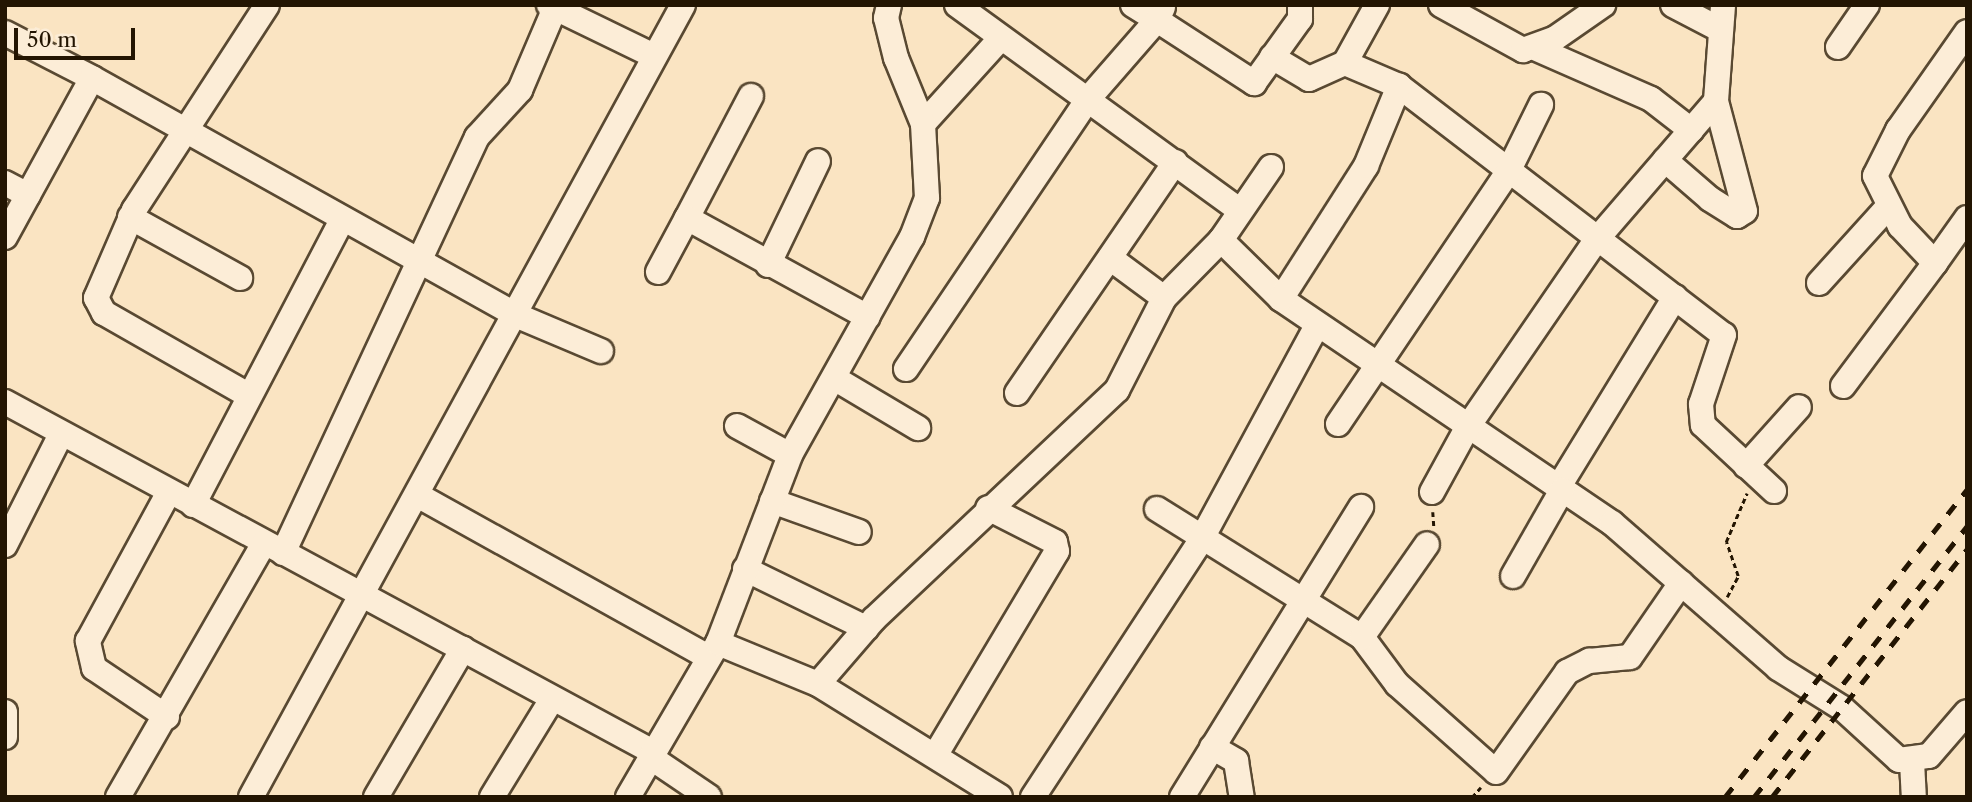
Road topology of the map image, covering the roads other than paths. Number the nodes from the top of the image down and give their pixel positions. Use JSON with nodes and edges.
{"nodes":[{"id":1,"x":267,"y":5,"type":"edge"},
{"id":2,"x":682,"y":5,"type":"edge"},
{"id":3,"x":889,"y":5,"type":"edge"},
{"id":4,"x":957,"y":5,"type":"edge"},
{"id":5,"x":1133,"y":5,"type":"edge"},
{"id":6,"x":1300,"y":5,"type":"edge"},
{"id":7,"x":1377,"y":5,"type":"edge"},
{"id":8,"x":1441,"y":5,"type":"edge"},
{"id":9,"x":1603,"y":5,"type":"edge"},
{"id":10,"x":1673,"y":5,"type":"edge"},
{"id":11,"x":1867,"y":5,"type":"edge"},
{"id":12,"x":552,"y":7,"type":"edge"},
{"id":13,"x":1161,"y":12,"type":"edge"},
{"id":14,"x":1721,"y":17,"type":"edge"},
{"id":15,"x":1967,"y":32,"type":"edge"},
{"id":16,"x":5,"y":33,"type":"edge"},
{"id":17,"x":1000,"y":39,"type":"junction"},
{"id":18,"x":1838,"y":47,"type":"dead end"},
{"id":19,"x":1537,"y":49,"type":"junction"},
{"id":20,"x":652,"y":55,"type":"junction"},
{"id":21,"x":1272,"y":57,"type":"junction"},
{"id":22,"x":1345,"y":63,"type":"junction"},
{"id":23,"x":92,"y":78,"type":"junction"},
{"id":24,"x":1399,"y":86,"type":"junction"},
{"id":25,"x":751,"y":96,"type":"dead end"},
{"id":26,"x":1088,"y":99,"type":"junction"},
{"id":27,"x":1716,"y":101,"type":"junction"},
{"id":28,"x":1541,"y":105,"type":"dead end"},
{"id":29,"x":923,"y":124,"type":"junction"},
{"id":30,"x":1691,"y":130,"type":"junction"},
{"id":31,"x":184,"y":134,"type":"junction"},
{"id":32,"x":1665,"y":160,"type":"junction"},
{"id":33,"x":818,"y":161,"type":"dead end"},
{"id":34,"x":1175,"y":162,"type":"junction"},
{"id":35,"x":1271,"y":167,"type":"dead end"},
{"id":36,"x":1508,"y":172,"type":"junction"},
{"id":37,"x":5,"y":183,"type":"edge"},
{"id":38,"x":28,"y":195,"type":"junction"},
{"id":39,"x":1887,"y":208,"type":"junction"},
{"id":40,"x":1239,"y":210,"type":"junction"},
{"id":41,"x":130,"y":217,"type":"junction"},
{"id":42,"x":687,"y":218,"type":"junction"},
{"id":43,"x":1967,"y":218,"type":"edge"},
{"id":44,"x":342,"y":220,"type":"junction"},
{"id":45,"x":5,"y":237,"type":"edge"},
{"id":46,"x":1597,"y":239,"type":"junction"},
{"id":47,"x":1221,"y":240,"type":"junction"},
{"id":48,"x":1110,"y":258,"type":"junction"},
{"id":49,"x":421,"y":259,"type":"junction"},
{"id":50,"x":1936,"y":263,"type":"junction"},
{"id":51,"x":768,"y":264,"type":"junction"},
{"id":52,"x":658,"y":272,"type":"dead end"},
{"id":53,"x":240,"y":278,"type":"dead end"},
{"id":54,"x":1819,"y":283,"type":"dead end"},
{"id":55,"x":1675,"y":297,"type":"junction"},
{"id":56,"x":1164,"y":298,"type":"junction"},
{"id":57,"x":1280,"y":299,"type":"junction"},
{"id":58,"x":518,"y":316,"type":"junction"},
{"id":59,"x":868,"y":317,"type":"junction"},
{"id":60,"x":1316,"y":327,"type":"junction"},
{"id":61,"x":601,"y":351,"type":"dead end"},
{"id":62,"x":1373,"y":366,"type":"junction"},
{"id":63,"x":906,"y":369,"type":"dead end"},
{"id":64,"x":834,"y":378,"type":"junction"},
{"id":65,"x":1843,"y":386,"type":"dead end"},
{"id":66,"x":1017,"y":393,"type":"dead end"},
{"id":67,"x":248,"y":395,"type":"junction"},
{"id":68,"x":5,"y":402,"type":"edge"},
{"id":69,"x":1799,"y":407,"type":"dead end"},
{"id":70,"x":1338,"y":424,"type":"dead end"},
{"id":71,"x":737,"y":426,"type":"dead end"},
{"id":72,"x":918,"y":428,"type":"dead end"},
{"id":73,"x":1467,"y":428,"type":"junction"},
{"id":74,"x":61,"y":435,"type":"junction"},
{"id":75,"x":790,"y":456,"type":"junction"},
{"id":76,"x":1747,"y":467,"type":"junction"},
{"id":77,"x":1560,"y":489,"type":"junction"},
{"id":78,"x":1774,"y":491,"type":"dead end"},
{"id":79,"x":169,"y":492,"type":"junction"},
{"id":80,"x":1432,"y":492,"type":"road end"},
{"id":81,"x":419,"y":496,"type":"junction"},
{"id":82,"x":772,"y":501,"type":"junction"},
{"id":83,"x":193,"y":505,"type":"junction"},
{"id":84,"x":1361,"y":507,"type":"dead end"},
{"id":85,"x":988,"y":508,"type":"junction"},
{"id":86,"x":1157,"y":509,"type":"dead end"},
{"id":87,"x":859,"y":532,"type":"dead end"},
{"id":88,"x":1201,"y":540,"type":"junction"},
{"id":89,"x":1427,"y":544,"type":"road end"},
{"id":90,"x":5,"y":545,"type":"edge"},
{"id":91,"x":273,"y":548,"type":"junction"},
{"id":92,"x":745,"y":569,"type":"junction"},
{"id":93,"x":1513,"y":576,"type":"dead end"},
{"id":94,"x":1681,"y":583,"type":"junction"},
{"id":95,"x":365,"y":597,"type":"junction"},
{"id":96,"x":1304,"y":601,"type":"junction"},
{"id":97,"x":866,"y":628,"type":"junction"},
{"id":98,"x":1362,"y":637,"type":"junction"},
{"id":99,"x":463,"y":649,"type":"junction"},
{"id":100,"x":713,"y":650,"type":"junction"},
{"id":101,"x":818,"y":684,"type":"junction"},
{"id":102,"x":552,"y":699,"type":"junction"},
{"id":103,"x":5,"y":712,"type":"edge"},
{"id":104,"x":1967,"y":712,"type":"edge"},
{"id":105,"x":167,"y":717,"type":"junction"},
{"id":106,"x":5,"y":737,"type":"edge"},
{"id":107,"x":1212,"y":747,"type":"junction"},
{"id":108,"x":936,"y":754,"type":"junction"},
{"id":109,"x":652,"y":755,"type":"junction"},
{"id":110,"x":1912,"y":762,"type":"junction"},
{"id":111,"x":974,"y":790,"type":"edge"},
{"id":112,"x":118,"y":797,"type":"edge"},
{"id":113,"x":250,"y":797,"type":"edge"},
{"id":114,"x":376,"y":797,"type":"edge"},
{"id":115,"x":492,"y":797,"type":"edge"},
{"id":116,"x":628,"y":797,"type":"edge"},
{"id":117,"x":709,"y":797,"type":"edge"},
{"id":118,"x":1000,"y":797,"type":"edge"},
{"id":119,"x":1033,"y":797,"type":"edge"},
{"id":120,"x":1182,"y":797,"type":"edge"},
{"id":121,"x":1242,"y":797,"type":"edge"},
{"id":122,"x":1914,"y":797,"type":"edge"}],
"edges":[{"from":1,"to":31,"type":"street"},
{"from":2,"to":20,"type":"street"},
{"from":3,"to":29,"type":"street"},
{"from":4,"to":17,"type":"street"},
{"from":5,"to":13,"type":"street"},
{"from":6,"to":21,"type":"street"},
{"from":7,"to":22,"type":"street"},
{"from":8,"to":19,"type":"street"},
{"from":9,"to":19,"type":"street"},
{"from":10,"to":14,"type":"street"},
{"from":11,"to":18,"type":"street"},
{"from":12,"to":20,"type":"street"},
{"from":12,"to":49,"type":"street"},
{"from":13,"to":21,"type":"street"},
{"from":13,"to":26,"type":"street"},
{"from":14,"to":27,"type":"street"},
{"from":15,"to":39,"type":"street"},
{"from":16,"to":23,"type":"street"},
{"from":17,"to":26,"type":"street"},
{"from":17,"to":29,"type":"street"},
{"from":19,"to":30,"type":"street"},
{"from":20,"to":58,"type":"street"},
{"from":21,"to":22,"type":"street"},
{"from":22,"to":24,"type":"street"},
{"from":23,"to":31,"type":"street"},
{"from":23,"to":38,"type":"street"},
{"from":24,"to":36,"type":"street"},
{"from":24,"to":57,"type":"street"},
{"from":25,"to":42,"type":"street"},
{"from":26,"to":34,"type":"street"},
{"from":26,"to":63,"type":"street"},
{"from":27,"to":30,"type":"street"},
{"from":27,"to":32,"type":"street"},
{"from":28,"to":36,"type":"street"},
{"from":29,"to":59,"type":"street"},
{"from":30,"to":32,"type":"street"},
{"from":31,"to":41,"type":"street"},
{"from":31,"to":44,"type":"street"},
{"from":32,"to":46,"type":"street"},
{"from":33,"to":51,"type":"street"},
{"from":34,"to":40,"type":"street"},
{"from":34,"to":48,"type":"street"},
{"from":35,"to":40,"type":"street"},
{"from":36,"to":46,"type":"street"},
{"from":36,"to":62,"type":"street"},
{"from":37,"to":38,"type":"street"},
{"from":38,"to":45,"type":"street"},
{"from":39,"to":50,"type":"street"},
{"from":39,"to":54,"type":"street"},
{"from":40,"to":47,"type":"street"},
{"from":41,"to":53,"type":"street"},
{"from":41,"to":67,"type":"street"},
{"from":42,"to":51,"type":"street"},
{"from":42,"to":52,"type":"street"},
{"from":43,"to":50,"type":"street"},
{"from":44,"to":49,"type":"street"},
{"from":44,"to":67,"type":"street"},
{"from":46,"to":55,"type":"street"},
{"from":46,"to":73,"type":"street"},
{"from":47,"to":56,"type":"street"},
{"from":47,"to":57,"type":"street"},
{"from":48,"to":56,"type":"street"},
{"from":48,"to":66,"type":"street"},
{"from":49,"to":58,"type":"street"},
{"from":49,"to":91,"type":"street"},
{"from":50,"to":65,"type":"street"},
{"from":51,"to":59,"type":"street"},
{"from":55,"to":76,"type":"street"},
{"from":55,"to":77,"type":"street"},
{"from":56,"to":85,"type":"street"},
{"from":57,"to":60,"type":"street"},
{"from":58,"to":61,"type":"street"},
{"from":58,"to":81,"type":"street"},
{"from":59,"to":64,"type":"street"},
{"from":60,"to":62,"type":"street"},
{"from":60,"to":88,"type":"street"},
{"from":62,"to":70,"type":"street"},
{"from":62,"to":73,"type":"street"},
{"from":64,"to":72,"type":"street"},
{"from":64,"to":75,"type":"street"},
{"from":67,"to":83,"type":"street"},
{"from":68,"to":74,"type":"street"},
{"from":69,"to":76,"type":"street"},
{"from":71,"to":75,"type":"street"},
{"from":73,"to":77,"type":"street"},
{"from":73,"to":80,"type":"street"},
{"from":74,"to":79,"type":"street"},
{"from":74,"to":90,"type":"street"},
{"from":75,"to":82,"type":"street"},
{"from":76,"to":78,"type":"street"},
{"from":77,"to":93,"type":"street"},
{"from":77,"to":94,"type":"street"},
{"from":79,"to":83,"type":"street"},
{"from":79,"to":105,"type":"street"},
{"from":81,"to":95,"type":"street"},
{"from":81,"to":100,"type":"street"},
{"from":82,"to":87,"type":"street"},
{"from":82,"to":92,"type":"street"},
{"from":83,"to":91,"type":"street"},
{"from":84,"to":96,"type":"street"},
{"from":85,"to":97,"type":"street"},
{"from":85,"to":108,"type":"street"},
{"from":86,"to":88,"type":"street"},
{"from":88,"to":96,"type":"street"},
{"from":88,"to":119,"type":"street"},
{"from":89,"to":98,"type":"street"},
{"from":91,"to":95,"type":"street"},
{"from":91,"to":105,"type":"street"},
{"from":92,"to":97,"type":"street"},
{"from":92,"to":100,"type":"street"},
{"from":94,"to":98,"type":"street"},
{"from":94,"to":110,"type":"street"},
{"from":95,"to":99,"type":"street"},
{"from":95,"to":113,"type":"street"},
{"from":96,"to":98,"type":"street"},
{"from":96,"to":107,"type":"street"},
{"from":97,"to":101,"type":"street"},
{"from":99,"to":102,"type":"street"},
{"from":99,"to":114,"type":"street"},
{"from":100,"to":101,"type":"street"},
{"from":100,"to":109,"type":"street"},
{"from":101,"to":108,"type":"street"},
{"from":102,"to":109,"type":"street"},
{"from":102,"to":115,"type":"street"},
{"from":103,"to":106,"type":"street"},
{"from":104,"to":110,"type":"street"},
{"from":105,"to":112,"type":"street"},
{"from":107,"to":120,"type":"street"},
{"from":107,"to":121,"type":"street"},
{"from":108,"to":111,"type":"street"},
{"from":109,"to":116,"type":"street"},
{"from":109,"to":117,"type":"street"},
{"from":110,"to":122,"type":"street"},
{"from":111,"to":118,"type":"street"}]}
